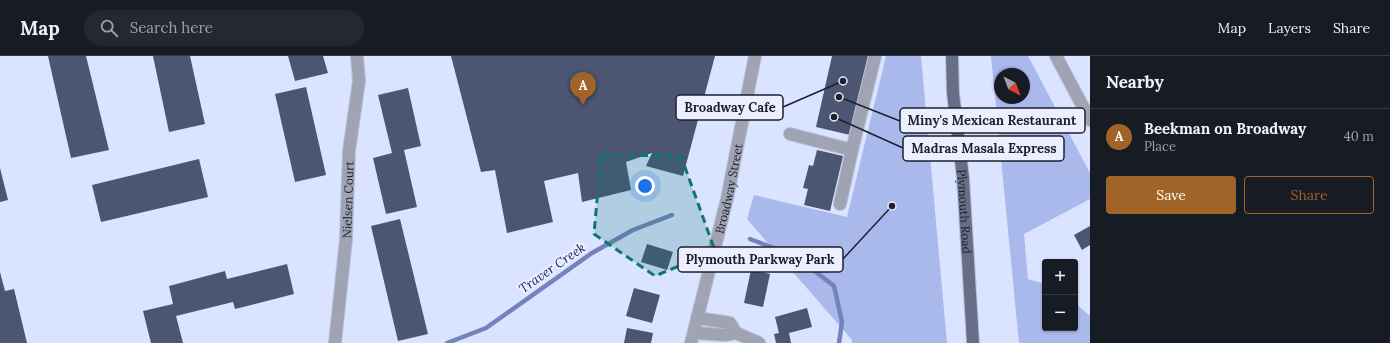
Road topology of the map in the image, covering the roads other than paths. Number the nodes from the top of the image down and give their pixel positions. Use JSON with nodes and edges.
{"nodes":[{"id":1,"x":357,"y":56,"type":"edge"},
{"id":2,"x":755,"y":56,"type":"edge"},
{"id":3,"x":875,"y":56,"type":"edge"},
{"id":4,"x":952,"y":56,"type":"edge"},
{"id":5,"x":1056,"y":56,"type":"edge"},
{"id":6,"x":1090,"y":120,"type":"edge"},
{"id":7,"x":790,"y":134,"type":"dead end"},
{"id":8,"x":852,"y":150,"type":"junction"},
{"id":9,"x":840,"y":204,"type":"dead end"},
{"id":10,"x":697,"y":318,"type":"junction"},
{"id":11,"x":736,"y":332,"type":"junction"},
{"id":12,"x":692,"y":338,"type":"edge"},
{"id":13,"x":335,"y":343,"type":"edge"},
{"id":14,"x":759,"y":343,"type":"edge"},
{"id":15,"x":973,"y":343,"type":"edge"}],
"edges":[{"from":1,"to":13,"type":"street","name":"Nielsen Court"},
{"from":2,"to":10,"type":"street","name":"Broadway Street"},
{"from":3,"to":8,"type":"street"},
{"from":4,"to":15,"type":"main road","name":"Plymouth Road"},
{"from":5,"to":6,"type":"street"},
{"from":7,"to":8,"type":"street"},
{"from":8,"to":9,"type":"street"},
{"from":10,"to":11,"type":"street"},
{"from":10,"to":12,"type":"street","name":"Broadway Street"},
{"from":11,"to":12,"type":"street"},
{"from":11,"to":14,"type":"street"}]}
